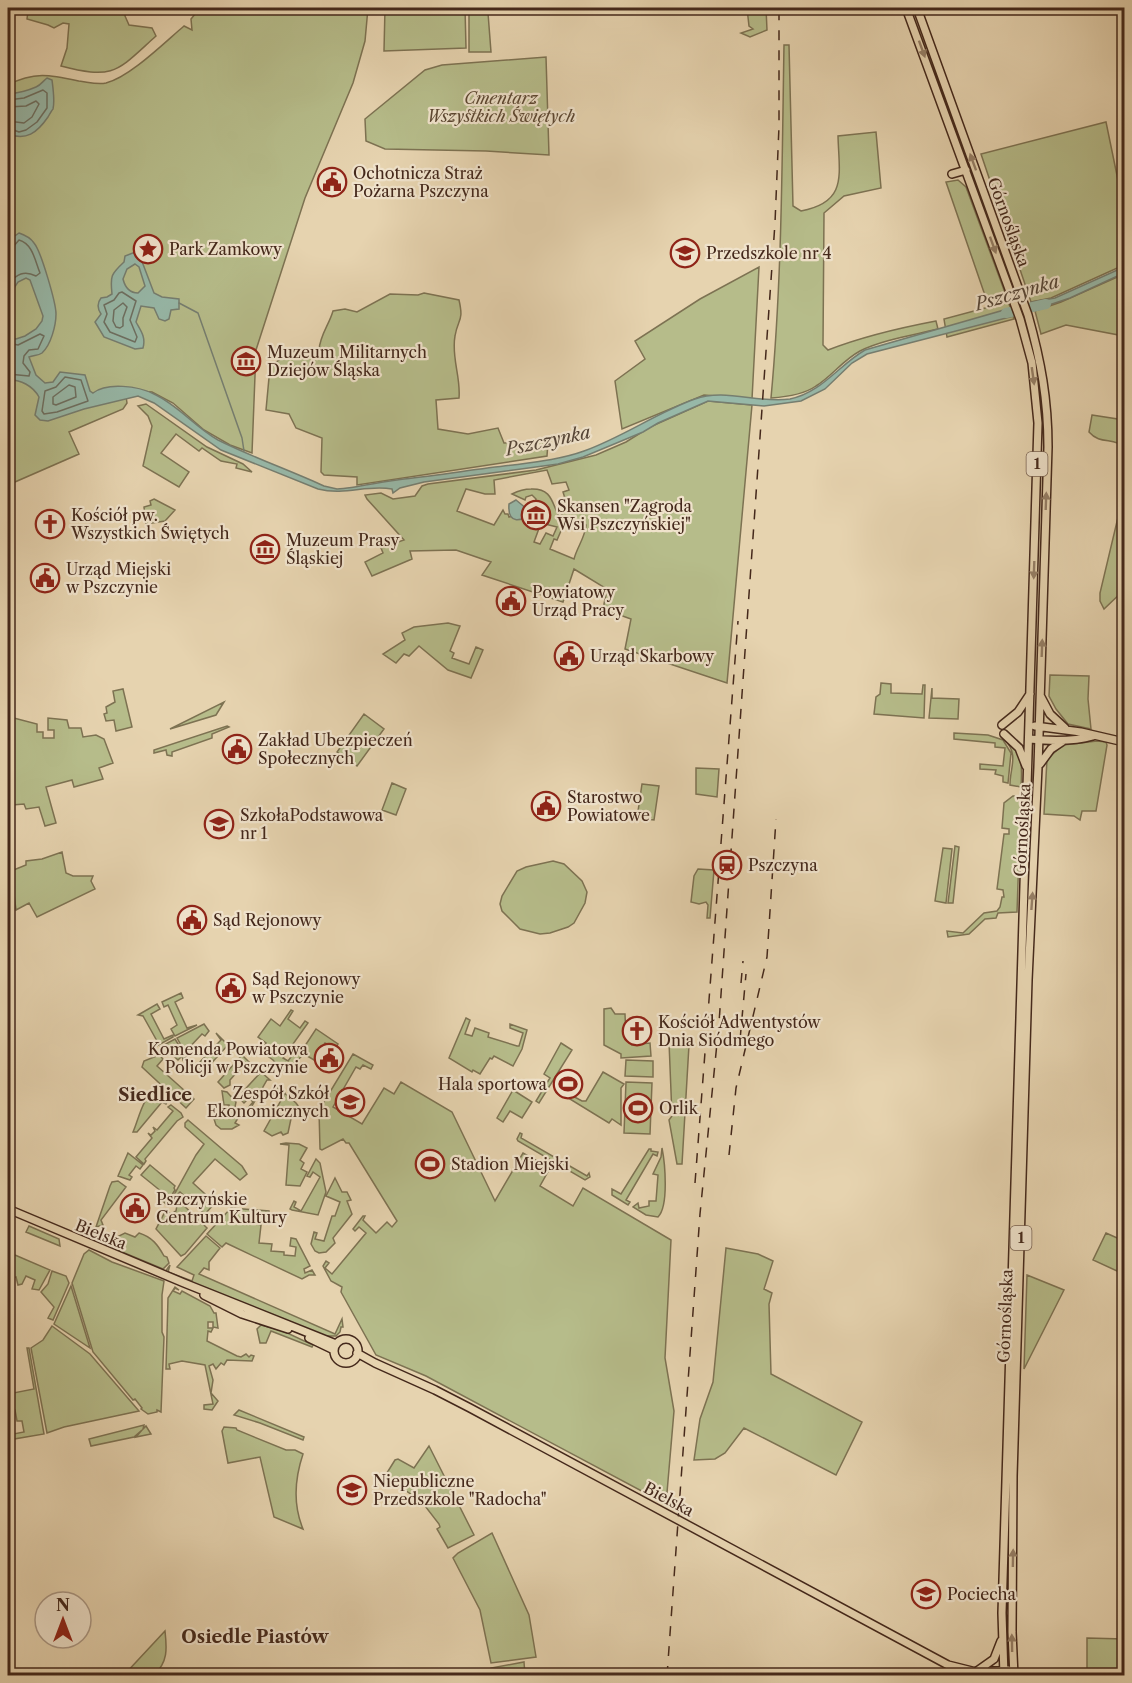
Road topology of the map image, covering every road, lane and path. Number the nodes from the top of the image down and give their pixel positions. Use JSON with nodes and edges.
{"nodes":[{"id":1,"x":906,"y":8,"type":"edge"},
{"id":2,"x":917,"y":8,"type":"edge"},
{"id":3,"x":966,"y":170,"type":"junction"},
{"id":4,"x":952,"y":174,"type":"dead end"},
{"id":5,"x":1030,"y":694,"type":"junction"},
{"id":6,"x":1041,"y":695,"type":"junction"},
{"id":7,"x":1002,"y":725,"type":"dead end"},
{"id":8,"x":1030,"y":726,"type":"junction"},
{"id":9,"x":1040,"y":726,"type":"junction"},
{"id":10,"x":1067,"y":729,"type":"junction"},
{"id":11,"x":1004,"y":734,"type":"dead end"},
{"id":12,"x":1093,"y":736,"type":"junction"},
{"id":13,"x":1029,"y":739,"type":"junction"},
{"id":14,"x":1039,"y":740,"type":"junction"},
{"id":15,"x":1066,"y":740,"type":"junction"},
{"id":16,"x":1125,"y":742,"type":"edge"},
{"id":17,"x":1038,"y":767,"type":"junction"},
{"id":18,"x":1028,"y":772,"type":"junction"},
{"id":19,"x":8,"y":1209,"type":"edge"},
{"id":20,"x":335,"y":1347,"type":"junction"},
{"id":21,"x":356,"y":1355,"type":"junction"},
{"id":22,"x":1002,"y":1639,"type":"junction"},
{"id":23,"x":948,"y":1665,"type":"junction"},
{"id":24,"x":976,"y":1672,"type":"junction"},
{"id":25,"x":1013,"y":1672,"type":"edge"},
{"id":26,"x":1004,"y":1673,"type":"edge"},
{"id":27,"x":960,"y":1676,"type":"edge"}],
"edges":[{"from":1,"to":3,"type":"main road","name":"Górnośląska","number":"1","one_way":true},
{"from":6,"to":2,"type":"main road","name":"Górnośląska","number":"1","one_way":true},
{"from":3,"to":4,"type":"main road"},
{"from":3,"to":5,"type":"main road","name":"Górnośląska","number":"1","one_way":true},
{"from":5,"to":7,"type":"main road"},
{"from":5,"to":8,"type":"main road","name":"Górnośląska","number":"1"},
{"from":6,"to":9,"type":"main road","name":"Górnośląska","number":"1"},
{"from":6,"to":10,"type":"main road"},
{"from":8,"to":9,"type":"main road"},
{"from":8,"to":13,"type":"main road","name":"Górnośląska","number":"1"},
{"from":9,"to":10,"type":"main road"},
{"from":9,"to":14,"type":"main road","name":"Górnośląska","number":"1"},
{"from":10,"to":12,"type":"main road"},
{"from":11,"to":18,"type":"main road"},
{"from":12,"to":15,"type":"main road"},
{"from":12,"to":16,"type":"main road"},
{"from":13,"to":14,"type":"main road"},
{"from":13,"to":18,"type":"main road","name":"Górnośląska","number":"1"},
{"from":14,"to":15,"type":"main road"},
{"from":14,"to":17,"type":"main road","name":"Górnośląska","number":"1"},
{"from":15,"to":17,"type":"main road"},
{"from":25,"to":17,"type":"main road","name":"Górnośląska","number":"1","one_way":true},
{"from":18,"to":22,"type":"main road","name":"Górnośląska","number":"1"},
{"from":19,"to":20,"type":"main road","name":"Bielska"},
{"from":20,"to":21,"type":"main road"},
{"from":20,"to":21,"type":"main road"},
{"from":21,"to":23,"type":"main road","name":"Bielska"},
{"from":22,"to":24,"type":"main road"},
{"from":22,"to":26,"type":"main road","name":"Górnośląska","number":"1"},
{"from":23,"to":24,"type":"main road","name":"Bielska"},
{"from":23,"to":27,"type":"main road","name":"Bielska"},
{"from":24,"to":26,"type":"main road","name":"Bielska"},
{"from":25,"to":26,"type":"main road","name":"Bielska"}]}
